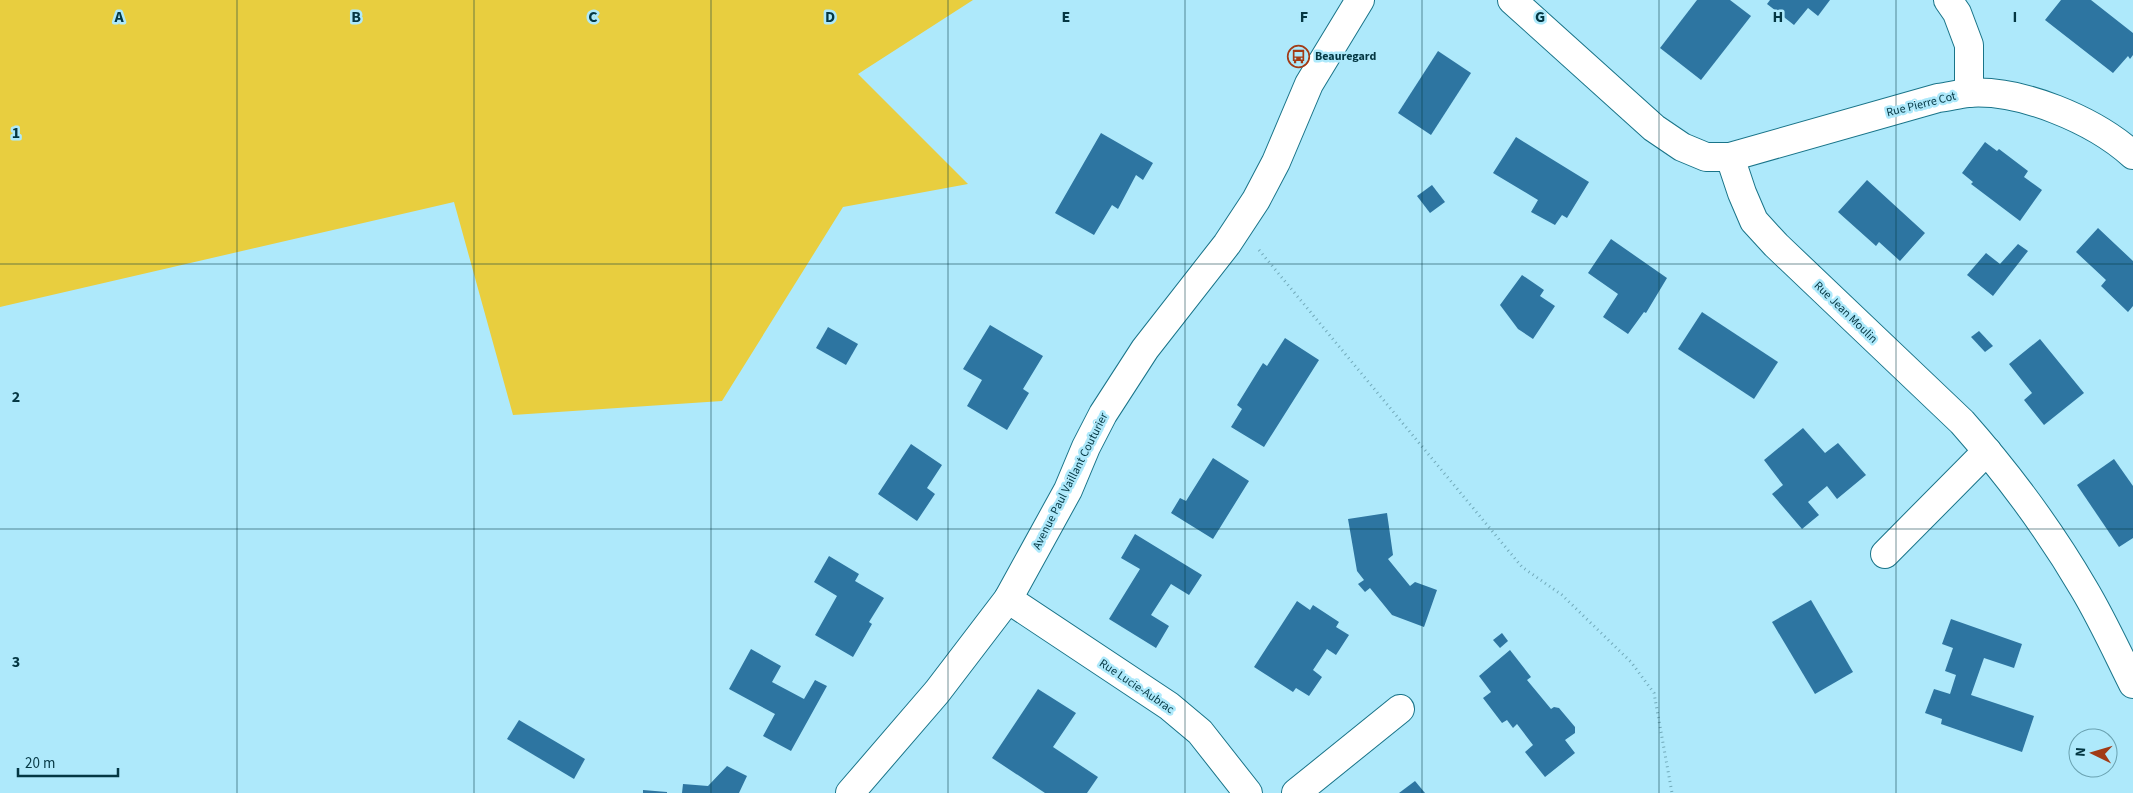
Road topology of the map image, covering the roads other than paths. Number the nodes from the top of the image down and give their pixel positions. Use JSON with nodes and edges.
{"nodes":[{"id":1,"x":1360,"y":0,"type":"edge"},
{"id":2,"x":1512,"y":0,"type":"edge"},
{"id":3,"x":1948,"y":0,"type":"edge"},
{"id":4,"x":1969,"y":93,"type":"junction"},
{"id":5,"x":2133,"y":155,"type":"edge"},
{"id":6,"x":1730,"y":157,"type":"junction"},
{"id":7,"x":1987,"y":451,"type":"junction"},
{"id":8,"x":1886,"y":554,"type":"dead end"},
{"id":9,"x":1008,"y":599,"type":"junction"},
{"id":10,"x":2133,"y":684,"type":"edge"},
{"id":11,"x":1400,"y":709,"type":"dead end"},
{"id":12,"x":850,"y":793,"type":"edge"},
{"id":13,"x":1248,"y":793,"type":"edge"},
{"id":14,"x":1296,"y":793,"type":"edge"}],
"edges":[{"from":1,"to":9,"type":"street","name":"Avenue Paul Vaillant Couturier"},
{"from":2,"to":6,"type":"street"},
{"from":3,"to":4,"type":"street"},
{"from":4,"to":5,"type":"street","name":"Rue Pierre Cot"},
{"from":4,"to":6,"type":"street","name":"Rue Pierre Cot"},
{"from":6,"to":7,"type":"street","name":"Rue Jean Moulin"},
{"from":7,"to":8,"type":"street"},
{"from":7,"to":10,"type":"street","name":"Rue Jean Moulin"},
{"from":9,"to":12,"type":"street","name":"Avenue Paul Vaillant Couturier"},
{"from":9,"to":13,"type":"street","name":"Rue Lucie-Aubrac"},
{"from":11,"to":14,"type":"street"}]}
